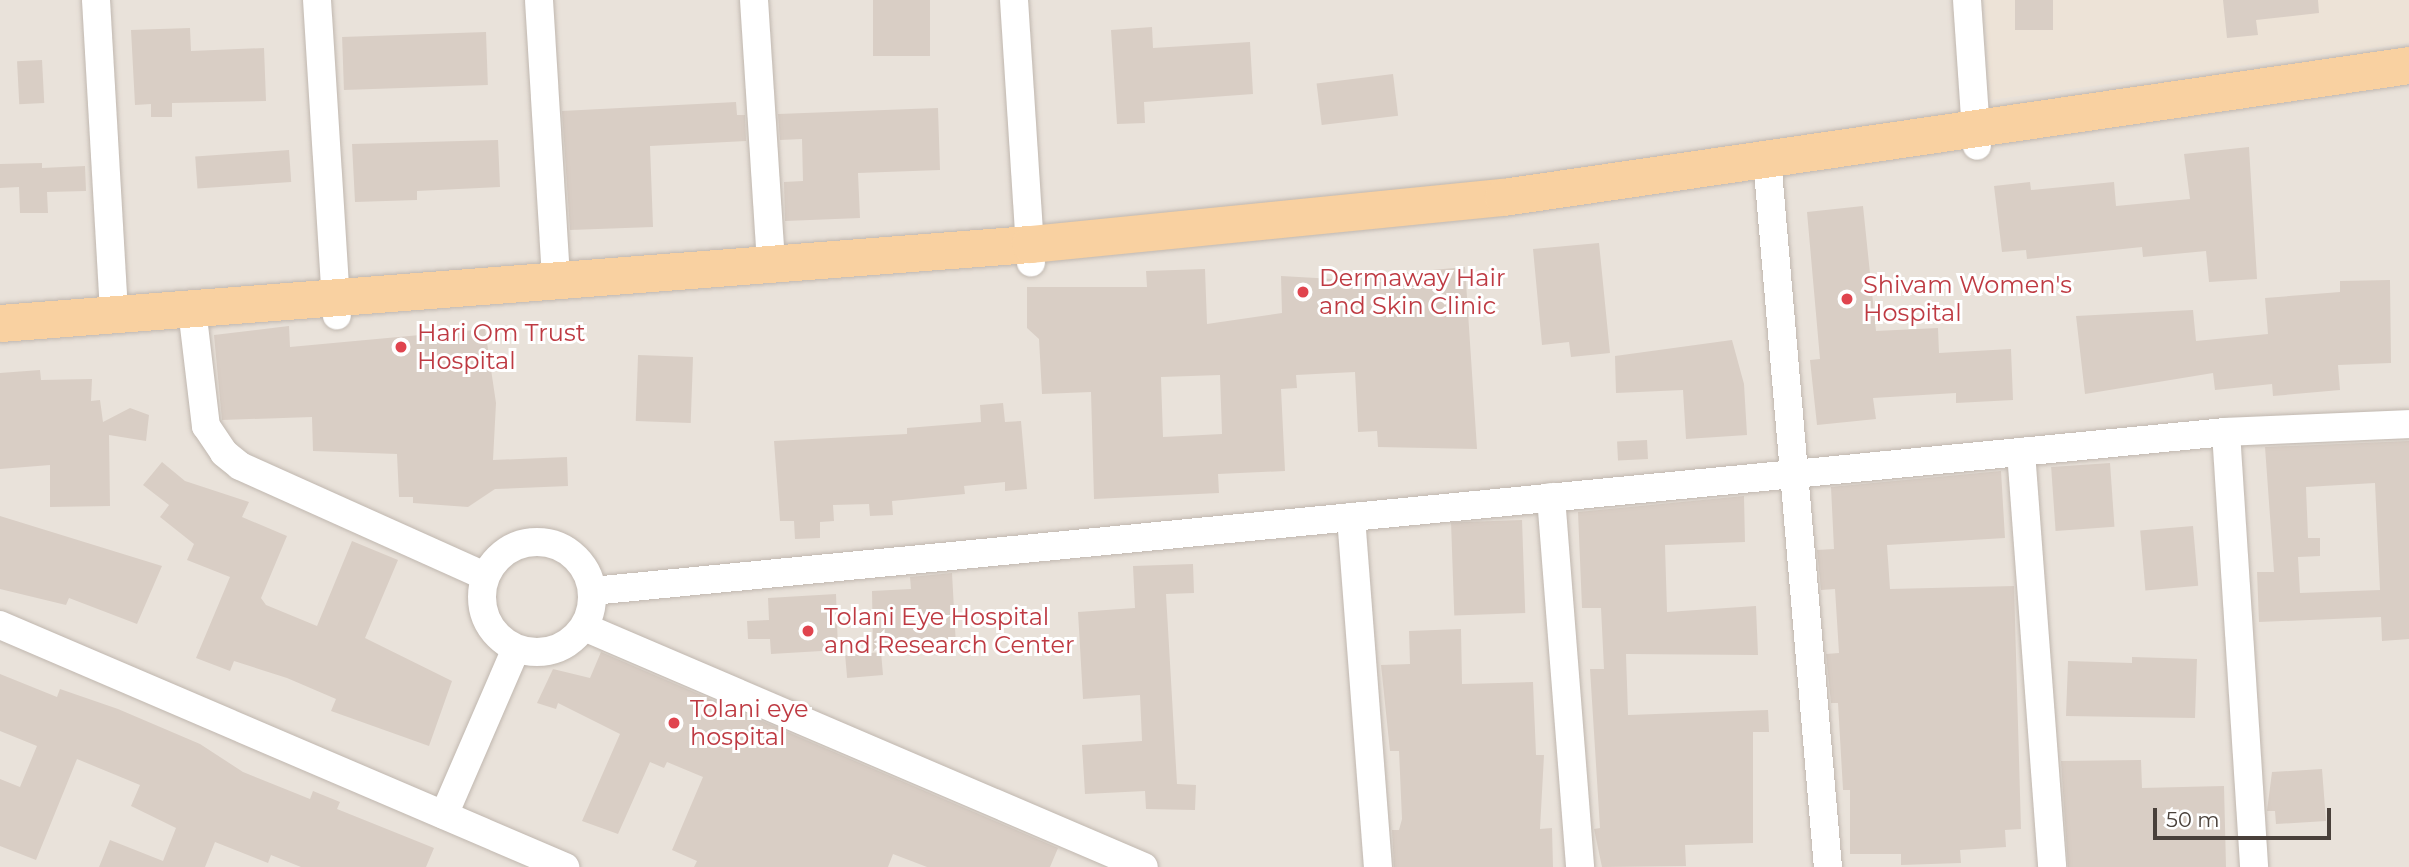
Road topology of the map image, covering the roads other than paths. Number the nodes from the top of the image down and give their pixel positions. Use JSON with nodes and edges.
{"nodes":[{"id":1,"x":96,"y":0,"type":"edge"},
{"id":2,"x":317,"y":0,"type":"edge"},
{"id":3,"x":539,"y":0,"type":"edge"},
{"id":4,"x":754,"y":0,"type":"edge"},
{"id":5,"x":1014,"y":0,"type":"edge"},
{"id":6,"x":1967,"y":0,"type":"edge"},
{"id":7,"x":2409,"y":65,"type":"edge"},
{"id":8,"x":2409,"y":86,"type":"edge"},
{"id":9,"x":1976,"y":137,"type":"junction"},
{"id":10,"x":1767,"y":168,"type":"junction"},
{"id":11,"x":1031,"y":253,"type":"junction"},
{"id":12,"x":771,"y":264,"type":"junction"},
{"id":13,"x":556,"y":281,"type":"junction"},
{"id":14,"x":336,"y":306,"type":"junction"},
{"id":15,"x":114,"y":314,"type":"junction"},
{"id":16,"x":0,"y":323,"type":"edge"},
{"id":17,"x":194,"y":326,"type":"junction"},
{"id":18,"x":0,"y":341,"type":"edge"},
{"id":19,"x":2409,"y":425,"type":"edge"},
{"id":20,"x":2226,"y":432,"type":"junction"},
{"id":21,"x":2021,"y":452,"type":"junction"},
{"id":22,"x":1794,"y":474,"type":"junction"},
{"id":23,"x":1551,"y":497,"type":"junction"},
{"id":24,"x":1351,"y":517,"type":"junction"},
{"id":25,"x":485,"y":576,"type":"junction"},
{"id":26,"x":592,"y":591,"type":"junction"},
{"id":27,"x":0,"y":625,"type":"edge"},
{"id":28,"x":584,"y":627,"type":"junction"},
{"id":29,"x":516,"y":649,"type":"junction"},
{"id":30,"x":444,"y":814,"type":"junction"},
{"id":31,"x":565,"y":867,"type":"edge"},
{"id":32,"x":1144,"y":867,"type":"edge"},
{"id":33,"x":1378,"y":867,"type":"edge"},
{"id":34,"x":1580,"y":867,"type":"edge"},
{"id":35,"x":1828,"y":867,"type":"edge"},
{"id":36,"x":2052,"y":867,"type":"edge"},
{"id":37,"x":2254,"y":867,"type":"edge"}],
"edges":[{"from":1,"to":15,"type":"street"},
{"from":2,"to":14,"type":"street"},
{"from":3,"to":13,"type":"street"},
{"from":4,"to":12,"type":"street"},
{"from":5,"to":11,"type":"street"},
{"from":6,"to":9,"type":"street"},
{"from":7,"to":9,"type":"main road"},
{"from":8,"to":9,"type":"main road"},
{"from":9,"to":10,"type":"main road"},
{"from":10,"to":11,"type":"main road"},
{"from":10,"to":22,"type":"street"},
{"from":11,"to":12,"type":"main road"},
{"from":11,"to":14,"type":"main road"},
{"from":12,"to":13,"type":"main road"},
{"from":13,"to":14,"type":"main road"},
{"from":14,"to":15,"type":"main road"},
{"from":14,"to":17,"type":"main road"},
{"from":15,"to":16,"type":"main road"},
{"from":17,"to":18,"type":"main road"},
{"from":17,"to":25,"type":"street"},
{"from":19,"to":20,"type":"street"},
{"from":20,"to":21,"type":"street"},
{"from":20,"to":37,"type":"street"},
{"from":21,"to":22,"type":"street"},
{"from":21,"to":36,"type":"street"},
{"from":22,"to":23,"type":"street"},
{"from":22,"to":35,"type":"street"},
{"from":23,"to":24,"type":"street"},
{"from":23,"to":34,"type":"street"},
{"from":24,"to":26,"type":"street"},
{"from":24,"to":33,"type":"street"},
{"from":25,"to":26,"type":"street"},
{"from":25,"to":29,"type":"street"},
{"from":26,"to":28,"type":"street"},
{"from":27,"to":30,"type":"street"},
{"from":28,"to":29,"type":"street"},
{"from":28,"to":32,"type":"street"},
{"from":29,"to":30,"type":"street"},
{"from":30,"to":31,"type":"street"}]}
